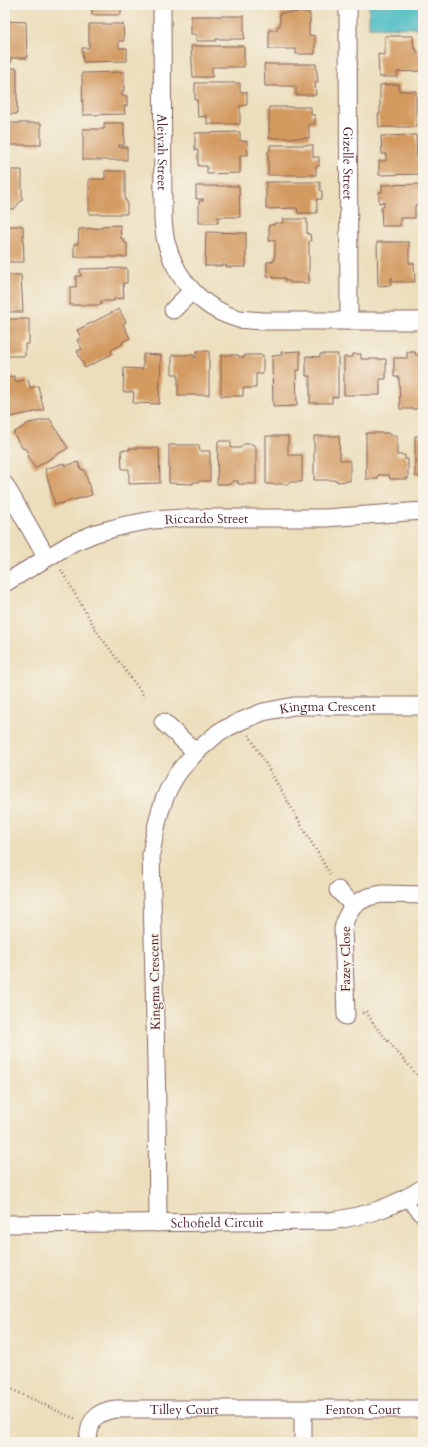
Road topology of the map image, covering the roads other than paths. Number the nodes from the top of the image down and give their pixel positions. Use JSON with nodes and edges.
{"nodes":[{"id":1,"x":162,"y":5,"type":"edge"},
{"id":2,"x":348,"y":5,"type":"edge"},
{"id":3,"x":192,"y":291,"type":"junction"},
{"id":4,"x":173,"y":310,"type":"dead end"},
{"id":5,"x":349,"y":321,"type":"junction"},
{"id":6,"x":423,"y":321,"type":"edge"},
{"id":7,"x":5,"y":485,"type":"edge"},
{"id":8,"x":423,"y":511,"type":"edge"},
{"id":9,"x":47,"y":558,"type":"junction"},
{"id":10,"x":5,"y":583,"type":"edge"},
{"id":11,"x":423,"y":706,"type":"edge"},
{"id":12,"x":163,"y":722,"type":"dead end"},
{"id":13,"x":196,"y":752,"type":"junction"},
{"id":14,"x":338,"y":890,"type":"road end"},
{"id":15,"x":423,"y":895,"type":"edge"},
{"id":16,"x":353,"y":905,"type":"junction"},
{"id":17,"x":346,"y":1016,"type":"road end"},
{"id":18,"x":423,"y":1188,"type":"edge"},
{"id":19,"x":405,"y":1200,"type":"junction"},
{"id":20,"x":423,"y":1220,"type":"edge"},
{"id":21,"x":158,"y":1223,"type":"junction"},
{"id":22,"x":5,"y":1224,"type":"edge"},
{"id":23,"x":423,"y":1409,"type":"edge"},
{"id":24,"x":303,"y":1410,"type":"junction"},
{"id":25,"x":88,"y":1442,"type":"edge"},
{"id":26,"x":303,"y":1442,"type":"edge"}],
"edges":[{"from":1,"to":3,"type":"street","name":"Aleiyah Street"},
{"from":2,"to":5,"type":"street","name":"Gizelle Street"},
{"from":3,"to":4,"type":"street"},
{"from":3,"to":5,"type":"street","name":"Aleiyah Street"},
{"from":5,"to":6,"type":"street","name":"Aleiyah Street"},
{"from":7,"to":9,"type":"street"},
{"from":8,"to":9,"type":"street","name":"Riccardo Street"},
{"from":9,"to":10,"type":"street","name":"Riccardo Street"},
{"from":11,"to":13,"type":"street","name":"Kingma Crescent"},
{"from":12,"to":13,"type":"street"},
{"from":13,"to":21,"type":"street","name":"Kingma Crescent"},
{"from":14,"to":16,"type":"street"},
{"from":15,"to":16,"type":"street"},
{"from":16,"to":17,"type":"street","name":"Fazey Close"},
{"from":18,"to":19,"type":"street","name":"Schofield Circuit"},
{"from":19,"to":20,"type":"lane"},
{"from":19,"to":21,"type":"street","name":"Schofield Circuit"},
{"from":21,"to":22,"type":"street","name":"Schofield Circuit"},
{"from":23,"to":24,"type":"street","name":"Fenton Court"},
{"from":24,"to":25,"type":"street","name":"Tilley Court"},
{"from":24,"to":26,"type":"street"}]}
